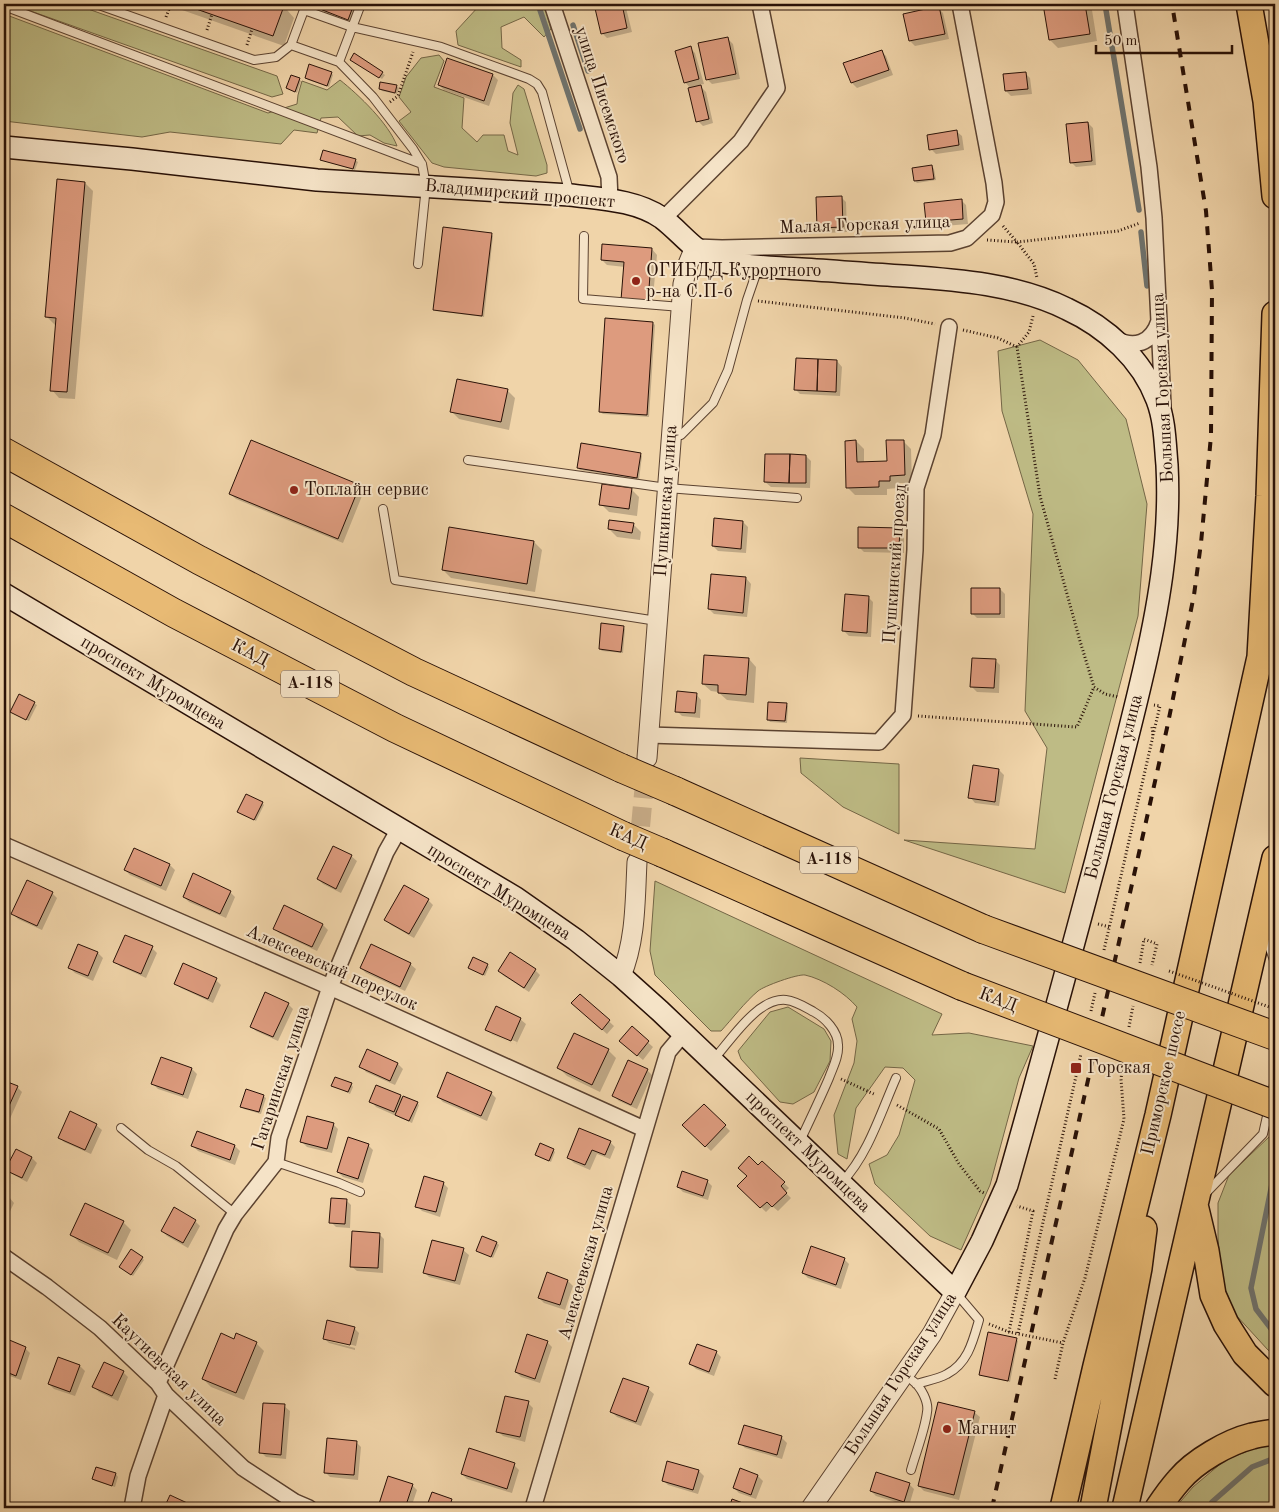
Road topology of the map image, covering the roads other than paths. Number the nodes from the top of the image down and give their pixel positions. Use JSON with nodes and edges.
{"nodes":[{"id":1,"x":96,"y":4,"type":"edge"},
{"id":2,"x":361,"y":4,"type":"edge"},
{"id":3,"x":552,"y":4,"type":"edge"},
{"id":4,"x":760,"y":4,"type":"edge"},
{"id":5,"x":960,"y":4,"type":"edge"},
{"id":6,"x":1125,"y":4,"type":"edge"},
{"id":7,"x":1249,"y":4,"type":"edge"},
{"id":8,"x":4,"y":6,"type":"edge"},
{"id":9,"x":304,"y":7,"type":"edge"},
{"id":10,"x":352,"y":27,"type":"junction"},
{"id":11,"x":291,"y":45,"type":"junction"},
{"id":12,"x":339,"y":62,"type":"junction"},
{"id":13,"x":4,"y":147,"type":"edge"},
{"id":14,"x":422,"y":164,"type":"junction"},
{"id":15,"x":426,"y":186,"type":"junction"},
{"id":16,"x":570,"y":195,"type":"junction"},
{"id":17,"x":1275,"y":196,"type":"edge"},
{"id":18,"x":610,"y":200,"type":"junction"},
{"id":19,"x":663,"y":219,"type":"junction"},
{"id":20,"x":584,"y":236,"type":"dead end"},
{"id":21,"x":695,"y":247,"type":"junction"},
{"id":22,"x":418,"y":264,"type":"dead end"},
{"id":23,"x":758,"y":266,"type":"junction"},
{"id":24,"x":681,"y":308,"type":"junction"},
{"id":25,"x":1275,"y":314,"type":"edge"},
{"id":26,"x":1159,"y":320,"type":"junction"},
{"id":27,"x":949,"y":327,"type":"road end"},
{"id":28,"x":1113,"y":338,"type":"junction"},
{"id":29,"x":1164,"y":427,"type":"junction"},
{"id":30,"x":671,"y":436,"type":"junction"},
{"id":31,"x":4,"y":452,"type":"edge"},
{"id":32,"x":468,"y":460,"type":"dead end"},
{"id":33,"x":667,"y":488,"type":"junction"},
{"id":34,"x":796,"y":498,"type":"dead end"},
{"id":35,"x":383,"y":509,"type":"dead end"},
{"id":36,"x":4,"y":518,"type":"edge"},
{"id":37,"x":4,"y":594,"type":"edge"},
{"id":38,"x":657,"y":621,"type":"junction"},
{"id":39,"x":648,"y":735,"type":"junction"},
{"id":40,"x":647,"y":758,"type":"tunnel mouth"},
{"id":41,"x":399,"y":830,"type":"junction"},
{"id":42,"x":4,"y":845,"type":"edge"},
{"id":43,"x":1275,"y":858,"type":"edge"},
{"id":44,"x":637,"y":862,"type":"tunnel mouth"},
{"id":45,"x":1275,"y":884,"type":"edge"},
{"id":46,"x":1260,"y":923,"type":"junction"},
{"id":47,"x":1275,"y":963,"type":"edge"},
{"id":48,"x":621,"y":976,"type":"junction"},
{"id":49,"x":330,"y":987,"type":"junction"},
{"id":50,"x":684,"y":1033,"type":"junction"},
{"id":51,"x":1275,"y":1036,"type":"edge"},
{"id":52,"x":713,"y":1060,"type":"junction"},
{"id":53,"x":896,"y":1078,"type":"dead end"},
{"id":54,"x":1275,"y":1080,"type":"edge"},
{"id":55,"x":1275,"y":1105,"type":"edge"},
{"id":56,"x":1158,"y":1115,"type":"junction"},
{"id":57,"x":121,"y":1128,"type":"dead end"},
{"id":58,"x":644,"y":1129,"type":"junction"},
{"id":59,"x":799,"y":1142,"type":"junction"},
{"id":60,"x":276,"y":1162,"type":"junction"},
{"id":61,"x":841,"y":1183,"type":"junction"},
{"id":62,"x":360,"y":1192,"type":"dead end"},
{"id":63,"x":1195,"y":1204,"type":"junction"},
{"id":64,"x":235,"y":1214,"type":"junction"},
{"id":65,"x":4,"y":1257,"type":"edge"},
{"id":66,"x":955,"y":1292,"type":"junction"},
{"id":67,"x":910,"y":1379,"type":"junction"},
{"id":68,"x":1275,"y":1384,"type":"edge"},
{"id":69,"x":162,"y":1389,"type":"junction"},
{"id":70,"x":1275,"y":1432,"type":"edge"},
{"id":71,"x":911,"y":1470,"type":"dead end"},
{"id":72,"x":132,"y":1508,"type":"edge"},
{"id":73,"x":309,"y":1508,"type":"edge"},
{"id":74,"x":533,"y":1508,"type":"edge"},
{"id":75,"x":811,"y":1508,"type":"edge"},
{"id":76,"x":1063,"y":1508,"type":"edge"},
{"id":77,"x":1093,"y":1508,"type":"edge"},
{"id":78,"x":1125,"y":1508,"type":"edge"},
{"id":79,"x":1158,"y":1508,"type":"edge"}],
"edges":[{"from":1,"to":11,"type":"lane"},
{"from":2,"to":10,"type":"lane"},
{"from":3,"to":18,"type":"street","name":"улица Писемского"},
{"from":4,"to":19,"type":"street"},
{"from":5,"to":21,"type":"street","name":"Малая Горская улица"},
{"from":6,"to":26,"type":"street","name":"Большая Горская улица"},
{"from":7,"to":17,"type":"highway"},
{"from":8,"to":14,"type":"lane"},
{"from":9,"to":10,"type":"lane"},
{"from":9,"to":11,"type":"lane"},
{"from":10,"to":12,"type":"lane"},
{"from":10,"to":16,"type":"lane"},
{"from":11,"to":12,"type":"lane"},
{"from":12,"to":14,"type":"lane"},
{"from":13,"to":15,"type":"main road","name":"Владимирский проспект"},
{"from":14,"to":15,"type":"lane"},
{"from":15,"to":16,"type":"main road","name":"Владимирский проспект"},
{"from":15,"to":22,"type":"lane"},
{"from":16,"to":18,"type":"main road","name":"Владимирский проспект"},
{"from":18,"to":19,"type":"main road","name":"Владимирский проспект"},
{"from":19,"to":21,"type":"main road","name":"Владимирский проспект"},
{"from":20,"to":24,"type":"lane"},
{"from":21,"to":23,"type":"main road","name":"Владимирский проспект"},
{"from":21,"to":24,"type":"street","name":"Пушкинская улица"},
{"from":23,"to":28,"type":"main road","name":"Владимирский проспект"},
{"from":23,"to":30,"type":"lane"},
{"from":24,"to":30,"type":"street","name":"Пушкинская улица"},
{"from":25,"to":56,"type":"highway","name":"Приморское шоссе"},
{"from":26,"to":28,"type":"street"},
{"from":26,"to":29,"type":"street","name":"Большая Горская улица"},
{"from":27,"to":39,"type":"street","name":"Пушкинский проезд"},
{"from":28,"to":29,"type":"main road","name":"Владимирский проспект"},
{"from":29,"to":66,"type":"main road","name":"Большая Горская улица"},
{"from":30,"to":33,"type":"street","name":"Пушкинская улица"},
{"from":31,"to":51,"type":"highway","number":"А-118","bridge":true},
{"from":32,"to":33,"type":"lane"},
{"from":33,"to":34,"type":"lane"},
{"from":33,"to":38,"type":"street","name":"Пушкинская улица"},
{"from":35,"to":38,"type":"lane"},
{"from":36,"to":55,"type":"highway","name":"КАД","number":"А-118","bridge":true},
{"from":37,"to":41,"type":"main road","name":"проспект Муромцева"},
{"from":38,"to":39,"type":"street","name":"Пушкинская улица"},
{"from":39,"to":40,"type":"street","name":"Пушкинская улица"},
{"from":41,"to":48,"type":"main road","name":"проспект Муромцева"},
{"from":41,"to":49,"type":"street","name":"Гагаринская улица"},
{"from":42,"to":49,"type":"street","name":"Алексеевский переулок"},
{"from":43,"to":46,"type":"highway"},
{"from":44,"to":48,"type":"street"},
{"from":45,"to":46,"type":"highway"},
{"from":46,"to":47,"type":"lane"},
{"from":46,"to":63,"type":"highway"},
{"from":48,"to":50,"type":"main road","name":"проспект Муромцева"},
{"from":49,"to":58,"type":"street","name":"Алексеевский переулок"},
{"from":49,"to":60,"type":"street","name":"Гагаринская улица"},
{"from":50,"to":52,"type":"main road","name":"проспект Муромцева"},
{"from":50,"to":58,"type":"street","name":"Алексеевская улица"},
{"from":52,"to":59,"type":"main road","name":"проспект Муромцева"},
{"from":52,"to":59,"type":"lane"},
{"from":53,"to":61,"type":"lane"},
{"from":54,"to":63,"type":"lane"},
{"from":56,"to":76,"type":"highway","name":"Приморское шоссе"},
{"from":56,"to":77,"type":"highway"},
{"from":57,"to":64,"type":"lane"},
{"from":58,"to":74,"type":"street","name":"Алексеевская улица"},
{"from":59,"to":61,"type":"main road","name":"проспект Муромцева"},
{"from":60,"to":62,"type":"lane"},
{"from":60,"to":64,"type":"street","name":"Гагаринская улица"},
{"from":61,"to":66,"type":"main road","name":"проспект Муромцева"},
{"from":63,"to":68,"type":"highway"},
{"from":63,"to":78,"type":"highway"},
{"from":64,"to":69,"type":"street","name":"Гагаринская улица"},
{"from":65,"to":69,"type":"street","name":"Каугиевская улица"},
{"from":66,"to":67,"type":"street","name":"Большая Горская улица"},
{"from":66,"to":67,"type":"lane"},
{"from":67,"to":71,"type":"lane"},
{"from":67,"to":75,"type":"street","name":"Большая Горская улица"},
{"from":69,"to":72,"type":"street","name":"Гагаринская улица"},
{"from":69,"to":73,"type":"street","name":"Каугиевская улица"},
{"from":70,"to":79,"type":"highway"}]}
